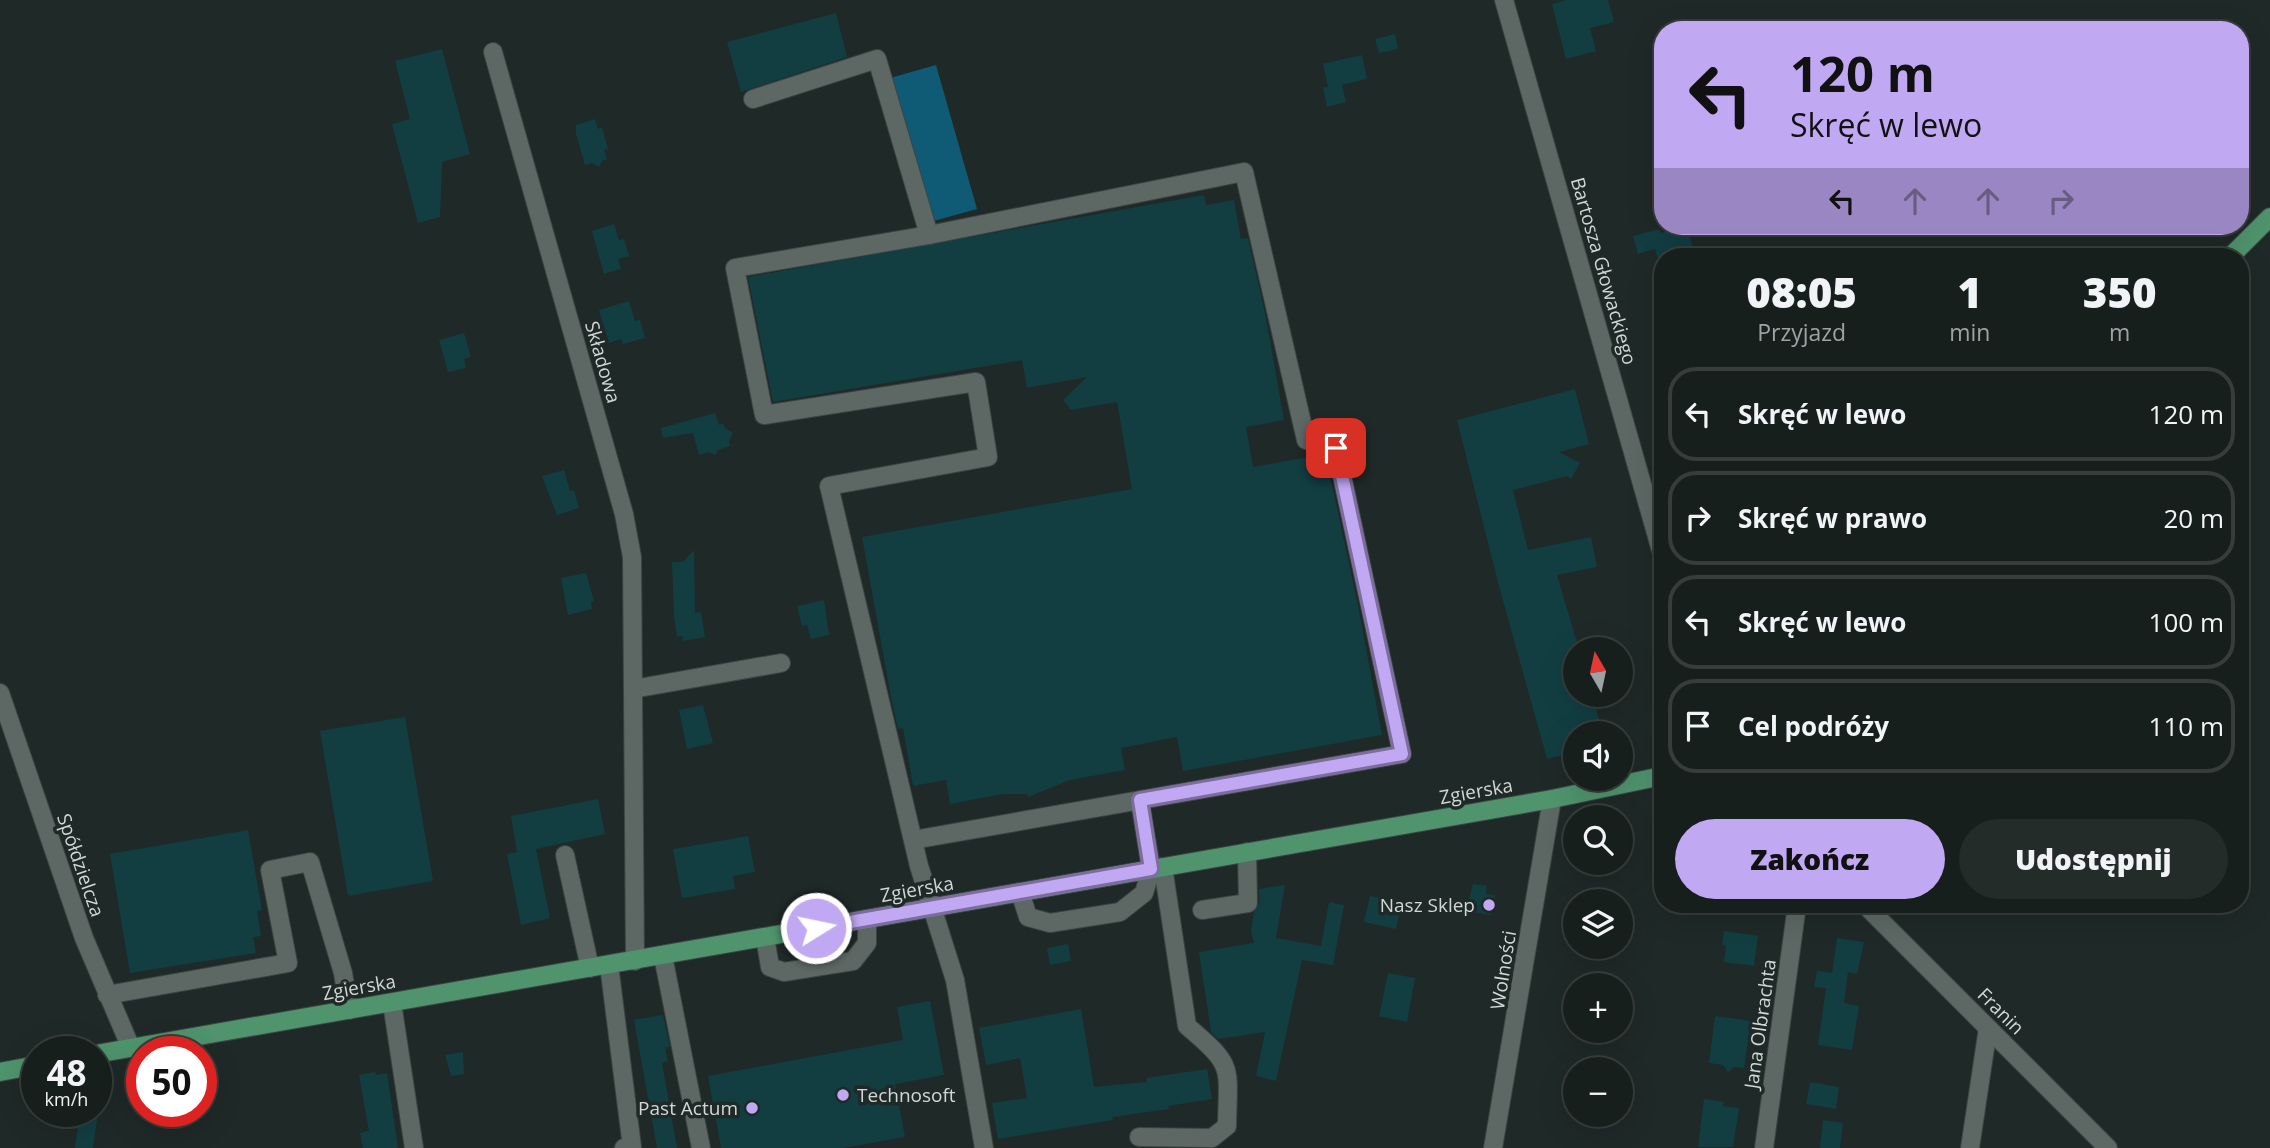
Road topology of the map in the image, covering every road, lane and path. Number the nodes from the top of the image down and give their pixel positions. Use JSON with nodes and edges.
{"nodes":[{"id":1,"x":1504,"y":0,"type":"edge"},
{"id":2,"x":493,"y":52,"type":"dead end"},
{"id":3,"x":753,"y":99,"type":"dead end"},
{"id":4,"x":2270,"y":217,"type":"edge"},
{"id":5,"x":929,"y":235,"type":"junction"},
{"id":6,"x":2239,"y":248,"type":"edge"},
{"id":7,"x":1654,"y":526,"type":"edge"},
{"id":8,"x":781,"y":663,"type":"dead end"},
{"id":9,"x":633,"y":689,"type":"junction"},
{"id":10,"x":0,"y":693,"type":"edge"},
{"id":11,"x":1654,"y":778,"type":"edge"},
{"id":12,"x":1552,"y":799,"type":"junction"},
{"id":13,"x":1140,"y":800,"type":"junction"},
{"id":14,"x":913,"y":839,"type":"junction"},
{"id":15,"x":1247,"y":852,"type":"junction"},
{"id":16,"x":565,"y":855,"type":"dead end"},
{"id":17,"x":1157,"y":868,"type":"junction"},
{"id":18,"x":1020,"y":892,"type":"junction"},
{"id":19,"x":934,"y":908,"type":"junction"},
{"id":20,"x":1202,"y":910,"type":"dead end"},
{"id":21,"x":1796,"y":913,"type":"edge"},
{"id":22,"x":1873,"y":913,"type":"edge"},
{"id":23,"x":867,"y":919,"type":"junction"},
{"id":24,"x":765,"y":937,"type":"junction"},
{"id":25,"x":663,"y":956,"type":"junction"},
{"id":26,"x":635,"y":961,"type":"junction"},
{"id":27,"x":609,"y":965,"type":"junction"},
{"id":28,"x":590,"y":968,"type":"junction"},
{"id":29,"x":107,"y":995,"type":"junction"},
{"id":30,"x":392,"y":1003,"type":"junction"},
{"id":31,"x":349,"y":1010,"type":"junction"},
{"id":32,"x":1989,"y":1028,"type":"junction"},
{"id":33,"x":200,"y":1036,"type":"edge"},
{"id":34,"x":126,"y":1037,"type":"edge"},
{"id":35,"x":21,"y":1068,"type":"edge"},
{"id":36,"x":0,"y":1072,"type":"edge"},
{"id":37,"x":1139,"y":1137,"type":"dead end"},
{"id":38,"x":414,"y":1148,"type":"edge"},
{"id":39,"x":624,"y":1148,"type":"edge"},
{"id":40,"x":701,"y":1148,"type":"edge"},
{"id":41,"x":984,"y":1148,"type":"edge"},
{"id":42,"x":1493,"y":1148,"type":"edge"},
{"id":43,"x":1765,"y":1148,"type":"edge"},
{"id":44,"x":1970,"y":1148,"type":"edge"},
{"id":45,"x":2108,"y":1148,"type":"edge"}],
"edges":[{"from":1,"to":7,"type":"street","name":"Bartosza Głowackiego"},
{"from":2,"to":9,"type":"street","name":"Składowa"},
{"from":3,"to":5,"type":"street"},
{"from":4,"to":6,"type":"main road"},
{"from":5,"to":13,"type":"street"},
{"from":5,"to":14,"type":"street"},
{"from":8,"to":9,"type":"street"},
{"from":9,"to":26,"type":"street","name":"Składowa"},
{"from":10,"to":29,"type":"street","name":"Spółdzielcza"},
{"from":11,"to":12,"type":"main road","name":"Zgierska"},
{"from":12,"to":15,"type":"main road","name":"Zgierska"},
{"from":12,"to":42,"type":"street","name":"Wolności"},
{"from":13,"to":14,"type":"street"},
{"from":13,"to":17,"type":"street"},
{"from":14,"to":19,"type":"street"},
{"from":15,"to":17,"type":"main road","name":"Zgierska"},
{"from":15,"to":20,"type":"street"},
{"from":16,"to":28,"type":"street"},
{"from":17,"to":18,"type":"main road","name":"Zgierska"},
{"from":17,"to":18,"type":"street"},
{"from":17,"to":37,"type":"street"},
{"from":18,"to":19,"type":"main road","name":"Zgierska"},
{"from":19,"to":23,"type":"main road","name":"Zgierska"},
{"from":19,"to":41,"type":"street"},
{"from":21,"to":43,"type":"street","name":"Jana Olbrachta"},
{"from":22,"to":32,"type":"street","name":"Franin"},
{"from":23,"to":24,"type":"main road","name":"Zgierska"},
{"from":23,"to":24,"type":"street"},
{"from":24,"to":25,"type":"main road","name":"Zgierska"},
{"from":25,"to":26,"type":"main road","name":"Zgierska"},
{"from":25,"to":40,"type":"street"},
{"from":26,"to":27,"type":"main road","name":"Zgierska"},
{"from":27,"to":28,"type":"main road","name":"Zgierska"},
{"from":27,"to":39,"type":"street"},
{"from":28,"to":30,"type":"main road","name":"Zgierska"},
{"from":29,"to":31,"type":"street"},
{"from":29,"to":34,"type":"street","name":"Spółdzielcza"},
{"from":30,"to":31,"type":"main road","name":"Zgierska"},
{"from":30,"to":38,"type":"street"},
{"from":31,"to":33,"type":"main road","name":"Zgierska"},
{"from":32,"to":44,"type":"street"},
{"from":32,"to":45,"type":"street","name":"Franin"},
{"from":35,"to":36,"type":"main road"}]}
